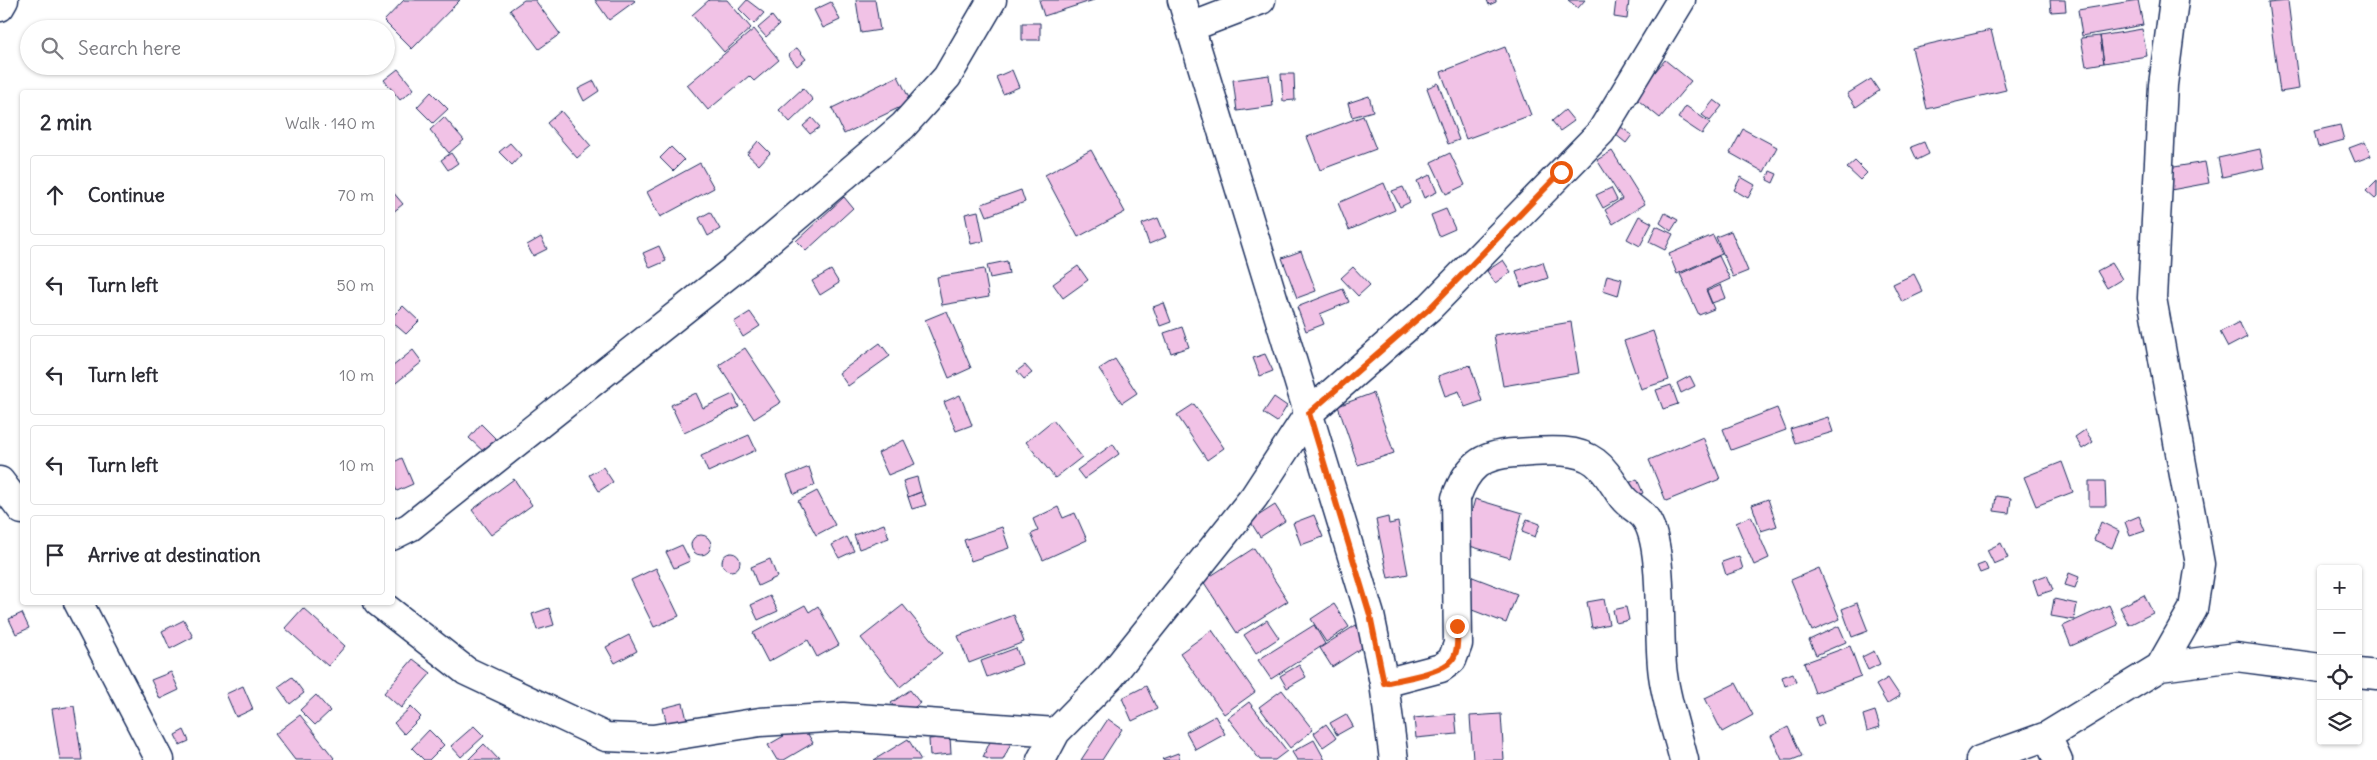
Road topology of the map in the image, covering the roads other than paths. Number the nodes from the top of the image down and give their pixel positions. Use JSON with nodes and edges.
{"nodes":[{"id":1,"x":4,"y":0,"type":"edge"},
{"id":2,"x":992,"y":0,"type":"edge"},
{"id":3,"x":1182,"y":0,"type":"edge"},
{"id":4,"x":1261,"y":0,"type":"edge"},
{"id":5,"x":1681,"y":0,"type":"edge"},
{"id":6,"x":2174,"y":0,"type":"edge"},
{"id":7,"x":0,"y":7,"type":"edge"},
{"id":8,"x":1191,"y":26,"type":"junction"},
{"id":9,"x":1309,"y":413,"type":"junction"},
{"id":10,"x":395,"y":534,"type":"edge"},
{"id":11,"x":80,"y":605,"type":"edge"},
{"id":12,"x":382,"y":605,"type":"edge"},
{"id":13,"x":2317,"y":667,"type":"edge"},
{"id":14,"x":2160,"y":668,"type":"junction"},
{"id":15,"x":2362,"y":673,"type":"edge"},
{"id":16,"x":2377,"y":675,"type":"edge"},
{"id":17,"x":1384,"y":683,"type":"junction"},
{"id":18,"x":1056,"y":732,"type":"junction"},
{"id":19,"x":2047,"y":736,"type":"junction"},
{"id":20,"x":160,"y":760,"type":"edge"},
{"id":21,"x":1041,"y":760,"type":"edge"},
{"id":22,"x":1394,"y":760,"type":"edge"},
{"id":23,"x":1684,"y":760,"type":"edge"},
{"id":24,"x":1980,"y":760,"type":"edge"},
{"id":25,"x":2058,"y":760,"type":"edge"}],
"edges":[{"from":1,"to":7,"type":"street"},
{"from":2,"to":10,"type":"street"},
{"from":3,"to":8,"type":"street"},
{"from":4,"to":8,"type":"street"},
{"from":5,"to":9,"type":"street"},
{"from":6,"to":14,"type":"street"},
{"from":8,"to":9,"type":"street"},
{"from":9,"to":17,"type":"street"},
{"from":9,"to":18,"type":"street"},
{"from":11,"to":20,"type":"street"},
{"from":12,"to":18,"type":"street"},
{"from":13,"to":14,"type":"street"},
{"from":14,"to":19,"type":"street"},
{"from":15,"to":16,"type":"street"},
{"from":17,"to":22,"type":"street"},
{"from":17,"to":23,"type":"street"},
{"from":18,"to":21,"type":"street"},
{"from":19,"to":24,"type":"street"},
{"from":19,"to":25,"type":"street"}]}
